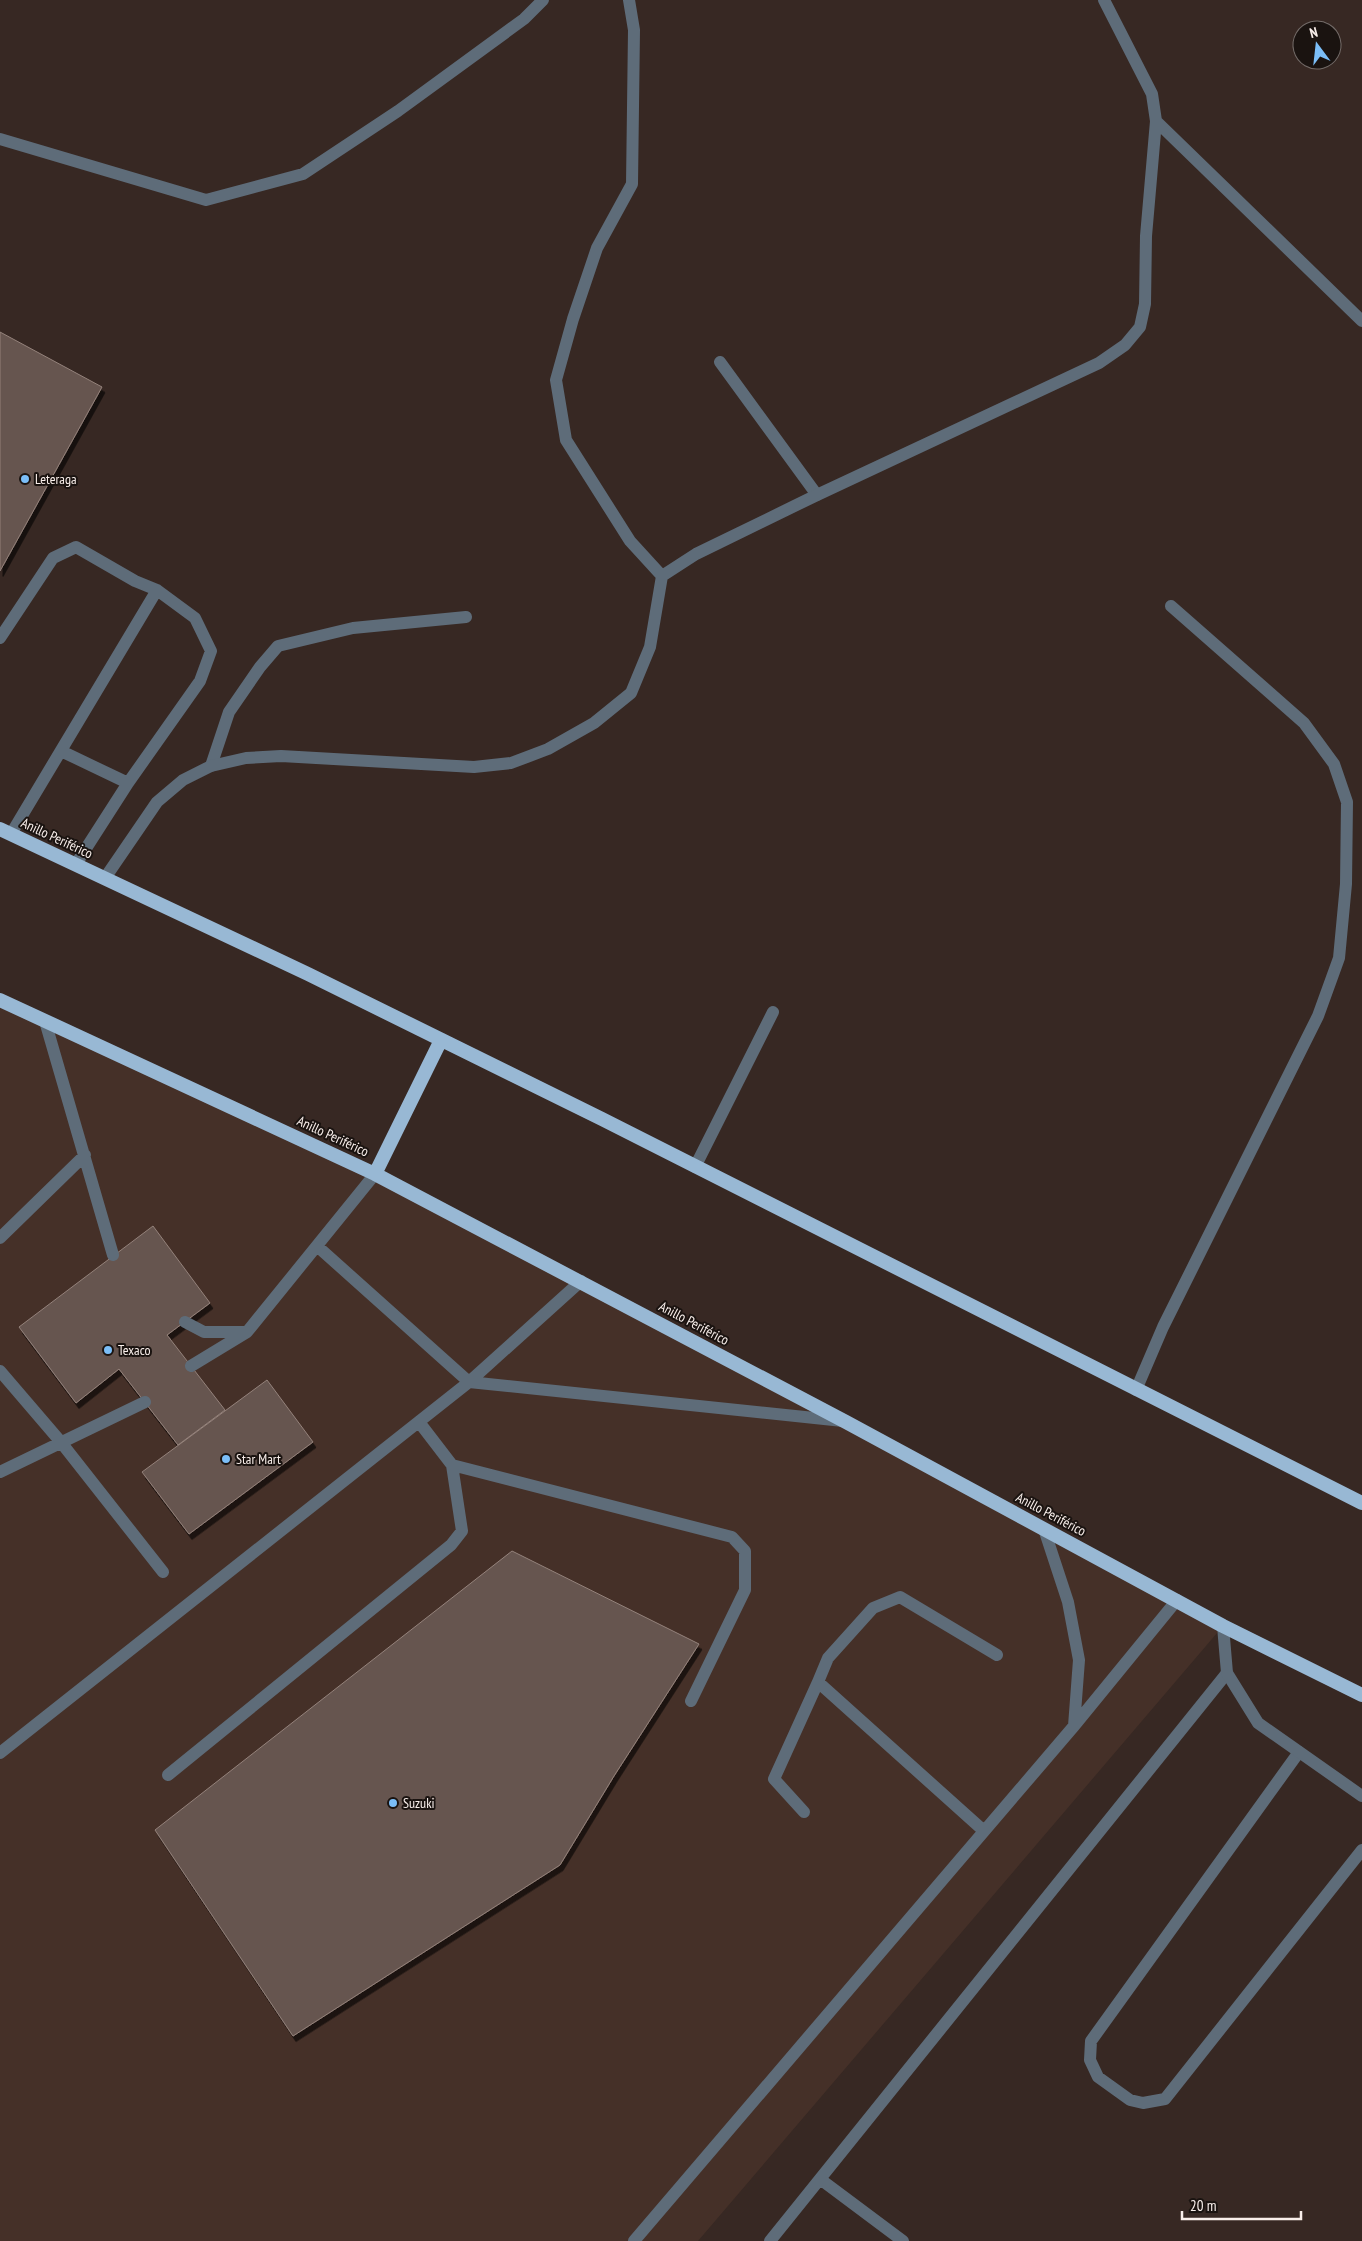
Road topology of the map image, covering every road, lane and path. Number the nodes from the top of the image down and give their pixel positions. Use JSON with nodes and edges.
{"nodes":[{"id":1,"x":543,"y":0,"type":"edge"},
{"id":2,"x":629,"y":0,"type":"edge"},
{"id":3,"x":1104,"y":0,"type":"edge"},
{"id":4,"x":1156,"y":121,"type":"junction"},
{"id":5,"x":0,"y":139,"type":"edge"},
{"id":6,"x":1362,"y":321,"type":"edge"},
{"id":7,"x":720,"y":362,"type":"dead end"},
{"id":8,"x":817,"y":495,"type":"junction"},
{"id":9,"x":662,"y":576,"type":"junction"},
{"id":10,"x":157,"y":590,"type":"junction"},
{"id":11,"x":1171,"y":606,"type":"dead end"},
{"id":12,"x":466,"y":617,"type":"dead end"},
{"id":13,"x":0,"y":638,"type":"edge"},
{"id":14,"x":61,"y":751,"type":"junction"},
{"id":15,"x":211,"y":766,"type":"junction"},
{"id":16,"x":128,"y":783,"type":"junction"},
{"id":17,"x":6,"y":832,"type":"edge"},
{"id":18,"x":76,"y":864,"type":"junction"},
{"id":19,"x":104,"y":878,"type":"junction"},
{"id":20,"x":0,"y":1000,"type":"edge"},
{"id":21,"x":774,"y":1012,"type":"dead end"},
{"id":22,"x":46,"y":1021,"type":"junction"},
{"id":23,"x":441,"y":1040,"type":"junction"},
{"id":24,"x":85,"y":1155,"type":"junction"},
{"id":25,"x":695,"y":1167,"type":"junction"},
{"id":26,"x":376,"y":1174,"type":"junction"},
{"id":27,"x":0,"y":1238,"type":"edge"},
{"id":28,"x":317,"y":1246,"type":"junction"},
{"id":29,"x":113,"y":1255,"type":"dead end"},
{"id":30,"x":581,"y":1281,"type":"junction"},
{"id":31,"x":185,"y":1322,"type":"dead end"},
{"id":32,"x":247,"y":1332,"type":"junction"},
{"id":33,"x":191,"y":1366,"type":"dead end"},
{"id":34,"x":0,"y":1371,"type":"edge"},
{"id":35,"x":469,"y":1382,"type":"junction"},
{"id":36,"x":1136,"y":1390,"type":"junction"},
{"id":37,"x":145,"y":1402,"type":"dead end"},
{"id":38,"x":419,"y":1422,"type":"junction"},
{"id":39,"x":846,"y":1422,"type":"junction"},
{"id":40,"x":60,"y":1441,"type":"junction"},
{"id":41,"x":452,"y":1465,"type":"junction"},
{"id":42,"x":0,"y":1472,"type":"edge"},
{"id":43,"x":1362,"y":1503,"type":"edge"},
{"id":44,"x":1044,"y":1528,"type":"junction"},
{"id":45,"x":163,"y":1572,"type":"dead end"},
{"id":46,"x":1177,"y":1600,"type":"junction"},
{"id":47,"x":1223,"y":1626,"type":"junction"},
{"id":48,"x":997,"y":1654,"type":"dead end"},
{"id":49,"x":1226,"y":1673,"type":"junction"},
{"id":50,"x":818,"y":1682,"type":"junction"},
{"id":51,"x":1362,"y":1695,"type":"edge"},
{"id":52,"x":691,"y":1700,"type":"dead end"},
{"id":53,"x":1074,"y":1726,"type":"junction"},
{"id":54,"x":1299,"y":1752,"type":"junction"},
{"id":55,"x":0,"y":1753,"type":"edge"},
{"id":56,"x":168,"y":1776,"type":"dead end"},
{"id":57,"x":1362,"y":1796,"type":"edge"},
{"id":58,"x":804,"y":1812,"type":"dead end"},
{"id":59,"x":984,"y":1831,"type":"junction"},
{"id":60,"x":1362,"y":1850,"type":"edge"},
{"id":61,"x":820,"y":2179,"type":"junction"},
{"id":62,"x":634,"y":2241,"type":"edge"},
{"id":63,"x":770,"y":2241,"type":"edge"},
{"id":64,"x":903,"y":2241,"type":"edge"}],
"edges":[{"from":1,"to":5,"type":"street"},
{"from":2,"to":9,"type":"street"},
{"from":3,"to":4,"type":"street"},
{"from":4,"to":6,"type":"street"},
{"from":4,"to":8,"type":"street"},
{"from":7,"to":8,"type":"street"},
{"from":8,"to":9,"type":"street"},
{"from":9,"to":15,"type":"street"},
{"from":10,"to":13,"type":"street"},
{"from":10,"to":14,"type":"street"},
{"from":10,"to":16,"type":"street"},
{"from":11,"to":36,"type":"street"},
{"from":12,"to":15,"type":"street"},
{"from":14,"to":16,"type":"street"},
{"from":14,"to":17,"type":"street"},
{"from":15,"to":19,"type":"street"},
{"from":16,"to":18,"type":"street"},
{"from":17,"to":18,"type":"highway","name":"Anillo Periférico"},
{"from":18,"to":19,"type":"highway","name":"Anillo Periférico"},
{"from":19,"to":23,"type":"highway","name":"Anillo Periférico"},
{"from":20,"to":22,"type":"highway","name":"Anillo Periférico"},
{"from":21,"to":25,"type":"street"},
{"from":22,"to":24,"type":"street"},
{"from":22,"to":26,"type":"highway","name":"Anillo Periférico"},
{"from":23,"to":25,"type":"highway","name":"Anillo Periférico"},
{"from":23,"to":26,"type":"highway"},
{"from":24,"to":27,"type":"street"},
{"from":24,"to":29,"type":"street"},
{"from":25,"to":36,"type":"highway","name":"Anillo Periférico"},
{"from":26,"to":28,"type":"street"},
{"from":26,"to":30,"type":"highway","name":"Anillo Periférico"},
{"from":28,"to":32,"type":"street"},
{"from":28,"to":35,"type":"street"},
{"from":30,"to":35,"type":"street"},
{"from":30,"to":39,"type":"highway","name":"Anillo Periférico"},
{"from":31,"to":32,"type":"street"},
{"from":32,"to":33,"type":"street"},
{"from":34,"to":40,"type":"street"},
{"from":35,"to":38,"type":"street"},
{"from":35,"to":39,"type":"street"},
{"from":36,"to":43,"type":"highway","name":"Anillo Periférico"},
{"from":37,"to":40,"type":"street"},
{"from":38,"to":41,"type":"street"},
{"from":38,"to":55,"type":"street"},
{"from":39,"to":44,"type":"highway","name":"Anillo Periférico"},
{"from":40,"to":42,"type":"street"},
{"from":40,"to":45,"type":"street"},
{"from":41,"to":52,"type":"street"},
{"from":41,"to":56,"type":"street"},
{"from":44,"to":46,"type":"highway","name":"Anillo Periférico"},
{"from":44,"to":53,"type":"street"},
{"from":46,"to":47,"type":"highway","name":"Anillo Periférico"},
{"from":46,"to":53,"type":"street"},
{"from":47,"to":49,"type":"street"},
{"from":47,"to":51,"type":"highway","name":"Anillo Periférico"},
{"from":48,"to":50,"type":"street"},
{"from":49,"to":54,"type":"street"},
{"from":49,"to":61,"type":"street"},
{"from":50,"to":58,"type":"street"},
{"from":50,"to":59,"type":"street"},
{"from":53,"to":59,"type":"street"},
{"from":54,"to":57,"type":"street"},
{"from":54,"to":60,"type":"street"},
{"from":59,"to":62,"type":"street"},
{"from":61,"to":63,"type":"street"},
{"from":61,"to":64,"type":"street"}]}
